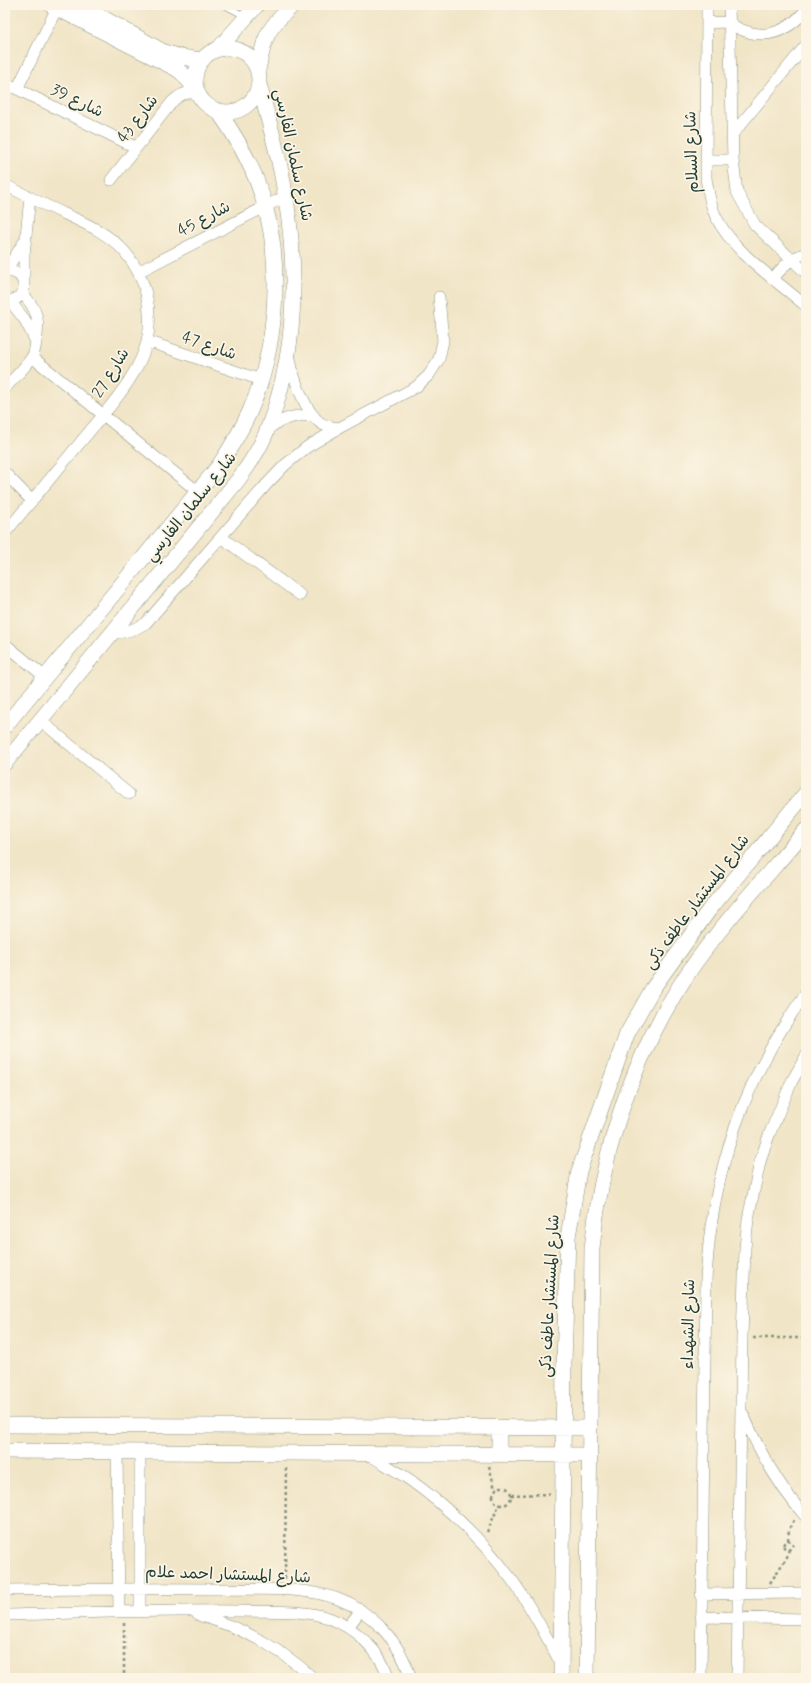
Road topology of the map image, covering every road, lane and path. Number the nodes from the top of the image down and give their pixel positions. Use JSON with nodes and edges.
{"nodes":[{"id":1,"x":80,"y":5,"type":"edge"},
{"id":2,"x":224,"y":5,"type":"edge"},
{"id":3,"x":257,"y":5,"type":"edge"},
{"id":4,"x":293,"y":5,"type":"edge"},
{"id":5,"x":707,"y":5,"type":"edge"},
{"id":6,"x":728,"y":5,"type":"edge"},
{"id":7,"x":54,"y":7,"type":"edge"},
{"id":8,"x":805,"y":13,"type":"edge"},
{"id":9,"x":245,"y":17,"type":"junction"},
{"id":10,"x":707,"y":22,"type":"junction"},
{"id":11,"x":728,"y":23,"type":"junction"},
{"id":12,"x":806,"y":45,"type":"edge"},
{"id":13,"x":219,"y":48,"type":"junction"},
{"id":14,"x":201,"y":60,"type":"junction"},
{"id":15,"x":258,"y":77,"type":"junction"},
{"id":16,"x":5,"y":84,"type":"edge"},
{"id":17,"x":17,"y":89,"type":"junction"},
{"id":18,"x":197,"y":91,"type":"junction"},
{"id":19,"x":218,"y":111,"type":"junction"},
{"id":20,"x":732,"y":135,"type":"junction"},
{"id":21,"x":135,"y":147,"type":"junction"},
{"id":22,"x":706,"y":160,"type":"junction"},
{"id":23,"x":733,"y":160,"type":"junction"},
{"id":24,"x":111,"y":180,"type":"dead end"},
{"id":25,"x":5,"y":185,"type":"edge"},
{"id":26,"x":286,"y":196,"type":"junction"},
{"id":27,"x":30,"y":197,"type":"junction"},
{"id":28,"x":265,"y":206,"type":"junction"},
{"id":29,"x":26,"y":240,"type":"junction"},
{"id":30,"x":806,"y":253,"type":"edge"},
{"id":31,"x":791,"y":259,"type":"junction"},
{"id":32,"x":5,"y":272,"type":"edge"},
{"id":33,"x":138,"y":272,"type":"junction"},
{"id":34,"x":806,"y":273,"type":"edge"},
{"id":35,"x":774,"y":278,"type":"junction"},
{"id":36,"x":23,"y":288,"type":"junction"},
{"id":37,"x":439,"y":297,"type":"dead end"},
{"id":38,"x":7,"y":300,"type":"edge"},
{"id":39,"x":806,"y":306,"type":"edge"},
{"id":40,"x":147,"y":341,"type":"junction"},
{"id":41,"x":36,"y":342,"type":"junction"},
{"id":42,"x":288,"y":349,"type":"junction"},
{"id":43,"x":32,"y":357,"type":"junction"},
{"id":44,"x":261,"y":380,"type":"junction"},
{"id":45,"x":5,"y":388,"type":"edge"},
{"id":46,"x":103,"y":415,"type":"junction"},
{"id":47,"x":314,"y":416,"type":"junction"},
{"id":48,"x":340,"y":428,"type":"junction"},
{"id":49,"x":268,"y":429,"type":"junction"},
{"id":50,"x":5,"y":473,"type":"edge"},
{"id":51,"x":197,"y":491,"type":"junction"},
{"id":52,"x":32,"y":501,"type":"junction"},
{"id":53,"x":5,"y":533,"type":"edge"},
{"id":54,"x":221,"y":537,"type":"junction"},
{"id":55,"x":300,"y":595,"type":"dead end"},
{"id":56,"x":112,"y":633,"type":"junction"},
{"id":57,"x":5,"y":644,"type":"edge"},
{"id":58,"x":45,"y":677,"type":"junction"},
{"id":59,"x":40,"y":720,"type":"junction"},
{"id":60,"x":5,"y":726,"type":"edge"},
{"id":61,"x":5,"y":763,"type":"edge"},
{"id":62,"x":806,"y":792,"type":"edge"},
{"id":63,"x":129,"y":794,"type":"dead end"},
{"id":64,"x":806,"y":830,"type":"edge"},
{"id":65,"x":806,"y":993,"type":"edge"},
{"id":66,"x":806,"y":1056,"type":"edge"},
{"id":67,"x":742,"y":1338,"type":"junction"},
{"id":68,"x":806,"y":1338,"type":"edge"},
{"id":69,"x":564,"y":1363,"type":"junction"},
{"id":70,"x":590,"y":1363,"type":"junction"},
{"id":71,"x":741,"y":1410,"type":"junction"},
{"id":72,"x":5,"y":1425,"type":"edge"},
{"id":73,"x":500,"y":1427,"type":"junction"},
{"id":74,"x":563,"y":1428,"type":"junction"},
{"id":75,"x":589,"y":1428,"type":"junction"},
{"id":76,"x":5,"y":1451,"type":"edge"},
{"id":77,"x":117,"y":1452,"type":"junction"},
{"id":78,"x":140,"y":1452,"type":"junction"},
{"id":79,"x":286,"y":1453,"type":"junction"},
{"id":80,"x":368,"y":1454,"type":"junction"},
{"id":81,"x":492,"y":1454,"type":"junction"},
{"id":82,"x":562,"y":1454,"type":"junction"},
{"id":83,"x":588,"y":1455,"type":"junction"},
{"id":84,"x":495,"y":1489,"type":"junction"},
{"id":85,"x":562,"y":1494,"type":"junction"},
{"id":86,"x":511,"y":1495,"type":"junction"},
{"id":87,"x":588,"y":1495,"type":"junction"},
{"id":88,"x":499,"y":1505,"type":"junction"},
{"id":89,"x":803,"y":1514,"type":"edge"},
{"id":90,"x":788,"y":1540,"type":"junction"},
{"id":91,"x":482,"y":1543,"type":"junction"},
{"id":92,"x":789,"y":1549,"type":"junction"},
{"id":93,"x":119,"y":1588,"type":"junction"},
{"id":94,"x":139,"y":1588,"type":"junction"},
{"id":95,"x":5,"y":1590,"type":"edge"},
{"id":96,"x":285,"y":1590,"type":"junction"},
{"id":97,"x":806,"y":1593,"type":"edge"},
{"id":98,"x":701,"y":1594,"type":"junction"},
{"id":99,"x":738,"y":1594,"type":"junction"},
{"id":100,"x":764,"y":1594,"type":"junction"},
{"id":101,"x":184,"y":1610,"type":"junction"},
{"id":102,"x":361,"y":1610,"type":"junction"},
{"id":103,"x":122,"y":1612,"type":"junction"},
{"id":104,"x":140,"y":1612,"type":"junction"},
{"id":105,"x":5,"y":1615,"type":"edge"},
{"id":106,"x":701,"y":1617,"type":"junction"},
{"id":107,"x":738,"y":1617,"type":"junction"},
{"id":108,"x":806,"y":1619,"type":"edge"},
{"id":109,"x":348,"y":1627,"type":"junction"},
{"id":110,"x":561,"y":1671,"type":"edge"},
{"id":111,"x":124,"y":1678,"type":"edge"},
{"id":112,"x":313,"y":1678,"type":"edge"},
{"id":113,"x":389,"y":1678,"type":"edge"},
{"id":114,"x":411,"y":1678,"type":"edge"},
{"id":115,"x":587,"y":1678,"type":"edge"},
{"id":116,"x":701,"y":1678,"type":"edge"},
{"id":117,"x":737,"y":1678,"type":"edge"}],
"edges":[{"from":1,"to":14,"type":"street"},
{"from":2,"to":9,"type":"lane"},
{"from":3,"to":9,"type":"street"},
{"from":4,"to":15,"type":"street"},
{"from":5,"to":10,"type":"street","name":"شارع السلام"},
{"from":6,"to":11,"type":"street"},
{"from":7,"to":17,"type":"street"},
{"from":7,"to":18,"type":"street"},
{"from":8,"to":11,"type":"street"},
{"from":9,"to":13,"type":"street"},
{"from":10,"to":11,"type":"street"},
{"from":10,"to":22,"type":"street","name":"شارع السلام"},
{"from":11,"to":20,"type":"street"},
{"from":12,"to":20,"type":"street"},
{"from":13,"to":14,"type":"street"},
{"from":13,"to":15,"type":"street"},
{"from":14,"to":18,"type":"street"},
{"from":15,"to":19,"type":"street"},
{"from":15,"to":26,"type":"street","name":"شارع سلمان الفارسي"},
{"from":16,"to":17,"type":"street","name":"شارع 39"},
{"from":17,"to":21,"type":"street","name":"شارع 39"},
{"from":18,"to":19,"type":"street"},
{"from":18,"to":21,"type":"street","name":"شارع 43"},
{"from":19,"to":28,"type":"street","name":"شارع سلمان الفارسي"},
{"from":20,"to":23,"type":"street"},
{"from":21,"to":24,"type":"street","name":"شارع 43"},
{"from":22,"to":23,"type":"street"},
{"from":22,"to":35,"type":"street","name":"شارع السلام"},
{"from":23,"to":31,"type":"street"},
{"from":25,"to":27,"type":"street","name":"شارع 27"},
{"from":26,"to":28,"type":"street","name":"شارع 45"},
{"from":26,"to":42,"type":"street","name":"شارع سلمان الفارسي"},
{"from":27,"to":29,"type":"street"},
{"from":27,"to":33,"type":"street","name":"شارع 27"},
{"from":28,"to":33,"type":"street","name":"شارع 45"},
{"from":28,"to":44,"type":"street","name":"شارع سلمان الفارسي"},
{"from":29,"to":32,"type":"street"},
{"from":29,"to":36,"type":"street"},
{"from":30,"to":31,"type":"street"},
{"from":31,"to":34,"type":"street"},
{"from":31,"to":35,"type":"street"},
{"from":32,"to":36,"type":"street"},
{"from":33,"to":40,"type":"street","name":"شارع 27"},
{"from":35,"to":39,"type":"street","name":"شارع السلام"},
{"from":36,"to":38,"type":"street"},
{"from":36,"to":41,"type":"street"},
{"from":37,"to":48,"type":"street"},
{"from":38,"to":41,"type":"street"},
{"from":40,"to":44,"type":"street","name":"شارع 47"},
{"from":40,"to":46,"type":"street","name":"شارع 27"},
{"from":41,"to":43,"type":"street"},
{"from":42,"to":47,"type":"street"},
{"from":42,"to":49,"type":"street","name":"شارع سلمان الفارسي"},
{"from":43,"to":45,"type":"street"},
{"from":43,"to":46,"type":"street"},
{"from":44,"to":51,"type":"street","name":"شارع سلمان الفارسي"},
{"from":46,"to":51,"type":"street"},
{"from":46,"to":52,"type":"street","name":"شارع 27"},
{"from":47,"to":48,"type":"street"},
{"from":47,"to":49,"type":"street"},
{"from":48,"to":54,"type":"street"},
{"from":49,"to":56,"type":"street","name":"شارع سلمان الفارسي"},
{"from":50,"to":52,"type":"street"},
{"from":51,"to":58,"type":"street","name":"شارع سلمان الفارسي"},
{"from":52,"to":53,"type":"street","name":"شارع 27"},
{"from":54,"to":55,"type":"street"},
{"from":54,"to":56,"type":"street"},
{"from":56,"to":59,"type":"street","name":"شارع سلمان الفارسي"},
{"from":57,"to":58,"type":"street"},
{"from":58,"to":60,"type":"street","name":"شارع سلمان الفارسي"},
{"from":59,"to":61,"type":"street","name":"شارع سلمان الفارسي"},
{"from":59,"to":63,"type":"street"},
{"from":62,"to":69,"type":"street","name":"شارع المستشار عاطف ذكى"},
{"from":64,"to":70,"type":"street"},
{"from":65,"to":98,"type":"street","name":"شارع الشهداء"},
{"from":66,"to":67,"type":"street"},
{"from":67,"to":68,"type":"path"},
{"from":67,"to":71,"type":"street"},
{"from":69,"to":70,"type":"street"},
{"from":69,"to":74,"type":"street","name":"شارع المستشار عاطف ذكى"},
{"from":70,"to":75,"type":"street"},
{"from":71,"to":89,"type":"street"},
{"from":71,"to":99,"type":"street"},
{"from":72,"to":73,"type":"street"},
{"from":73,"to":74,"type":"street"},
{"from":73,"to":81,"type":"street"},
{"from":74,"to":75,"type":"street"},
{"from":74,"to":82,"type":"street","name":"شارع المستشار عاطف ذكى"},
{"from":75,"to":83,"type":"street"},
{"from":76,"to":77,"type":"street"},
{"from":77,"to":78,"type":"street"},
{"from":77,"to":93,"type":"street"},
{"from":78,"to":79,"type":"street"},
{"from":78,"to":94,"type":"street"},
{"from":79,"to":80,"type":"street"},
{"from":79,"to":96,"type":"path"},
{"from":80,"to":81,"type":"street"},
{"from":80,"to":91,"type":"street"},
{"from":81,"to":82,"type":"street"},
{"from":81,"to":84,"type":"path"},
{"from":82,"to":83,"type":"street"},
{"from":82,"to":85,"type":"street","name":"شارع المستشار عاطف ذكى"},
{"from":83,"to":87,"type":"street"},
{"from":84,"to":86,"type":"path"},
{"from":84,"to":88,"type":"path"},
{"from":85,"to":86,"type":"path"},
{"from":85,"to":87,"type":"street"},
{"from":85,"to":110,"type":"street","name":"شارع المستشار عاطف ذكى"},
{"from":86,"to":88,"type":"path"},
{"from":87,"to":115,"type":"street"},
{"from":88,"to":91,"type":"path"},
{"from":89,"to":90,"type":"path"},
{"from":90,"to":92,"type":"path"},
{"from":90,"to":92,"type":"path"},
{"from":91,"to":110,"type":"street"},
{"from":92,"to":100,"type":"path"},
{"from":93,"to":94,"type":"street","name":"شارع المستشار احمد علام"},
{"from":93,"to":95,"type":"street","name":"شارع المستشار احمد علام"},
{"from":93,"to":103,"type":"street"},
{"from":94,"to":96,"type":"street","name":"شارع المستشار احمد علام"},
{"from":94,"to":104,"type":"street"},
{"from":96,"to":102,"type":"street","name":"شارع المستشار احمد علام"},
{"from":97,"to":100,"type":"street"},
{"from":98,"to":99,"type":"street"},
{"from":98,"to":106,"type":"street","name":"شارع الشهداء"},
{"from":99,"to":100,"type":"street"},
{"from":99,"to":107,"type":"street"},
{"from":101,"to":104,"type":"street"},
{"from":101,"to":109,"type":"street"},
{"from":101,"to":112,"type":"street"},
{"from":102,"to":109,"type":"street"},
{"from":102,"to":114,"type":"street","name":"شارع المستشار احمد علام"},
{"from":103,"to":104,"type":"street"},
{"from":103,"to":105,"type":"street"},
{"from":103,"to":111,"type":"path"},
{"from":106,"to":107,"type":"street"},
{"from":106,"to":116,"type":"street","name":"شارع الشهداء"},
{"from":107,"to":108,"type":"street"},
{"from":107,"to":117,"type":"street"},
{"from":109,"to":113,"type":"street"}]}
